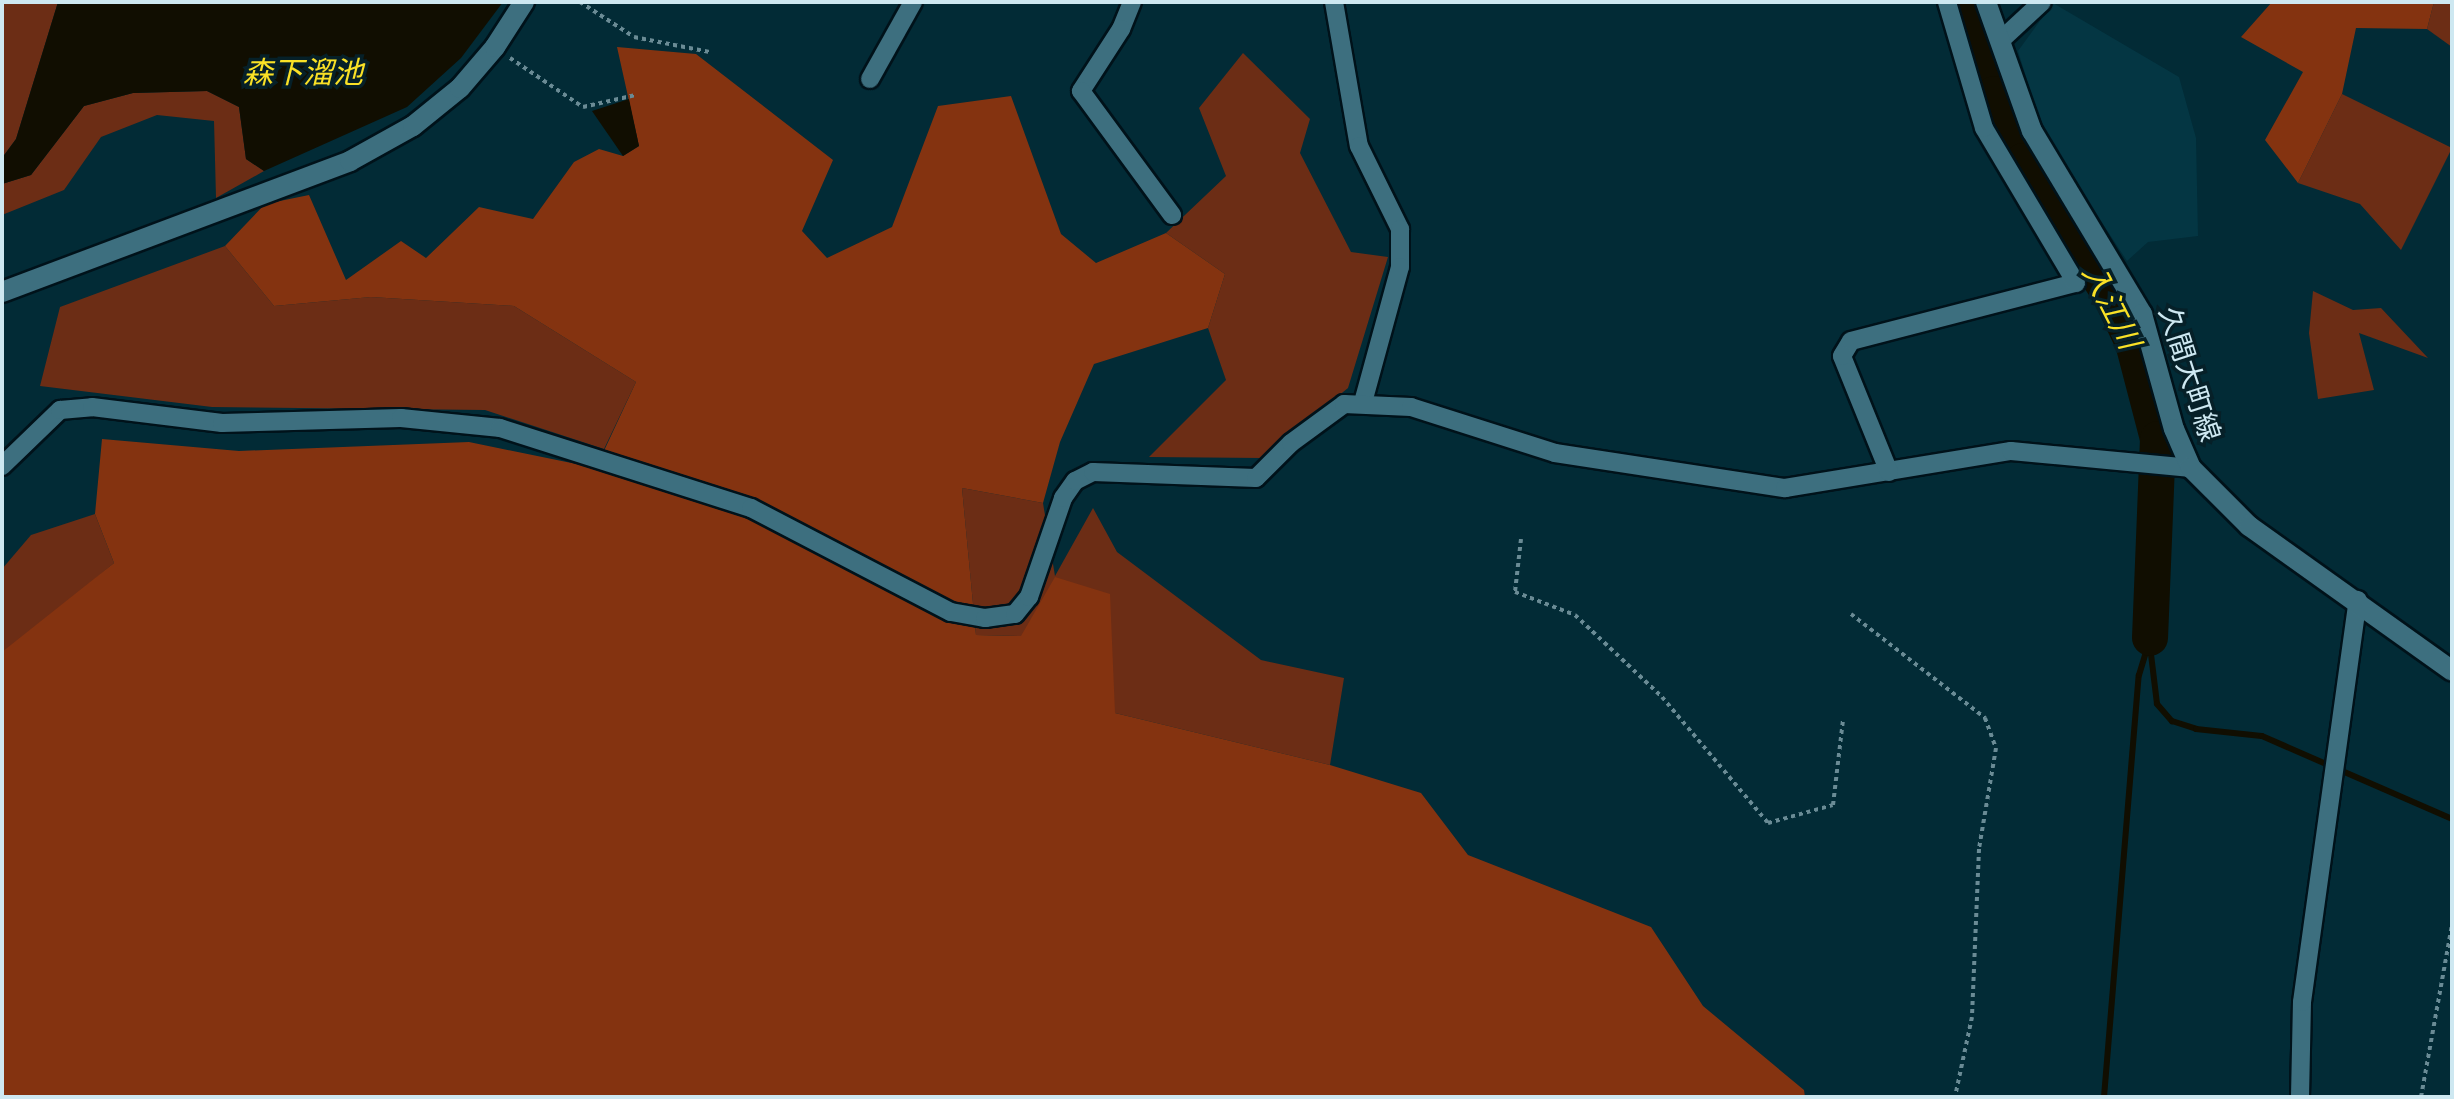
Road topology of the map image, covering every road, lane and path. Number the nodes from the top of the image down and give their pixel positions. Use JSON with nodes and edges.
{"nodes":[{"id":1,"x":524,"y":2,"type":"edge"},
{"id":2,"x":580,"y":2,"type":"edge"},
{"id":3,"x":913,"y":2,"type":"edge"},
{"id":4,"x":1132,"y":2,"type":"edge"},
{"id":5,"x":1947,"y":2,"type":"edge"},
{"id":6,"x":1986,"y":2,"type":"edge"},
{"id":7,"x":2042,"y":2,"type":"edge"},
{"id":8,"x":1330,"y":4,"type":"edge"},
{"id":9,"x":2000,"y":41,"type":"junction"},
{"id":10,"x":495,"y":47,"type":"junction"},
{"id":11,"x":710,"y":52,"type":"dead end"},
{"id":12,"x":870,"y":79,"type":"dead end"},
{"id":13,"x":636,"y":95,"type":"dead end"},
{"id":14,"x":1172,"y":215,"type":"dead end"},
{"id":15,"x":2,"y":292,"type":"edge"},
{"id":16,"x":1363,"y":402,"type":"junction"},
{"id":17,"x":2,"y":466,"type":"edge"},
{"id":18,"x":2191,"y":468,"type":"junction"},
{"id":19,"x":1889,"y":472,"type":"junction"},
{"id":20,"x":1521,"y":539,"type":"dead end"},
{"id":21,"x":2358,"y":600,"type":"junction"},
{"id":22,"x":1851,"y":614,"type":"dead end"},
{"id":23,"x":2452,"y":671,"type":"edge"},
{"id":24,"x":1843,"y":720,"type":"dead end"},
{"id":25,"x":2452,"y":925,"type":"edge"},
{"id":26,"x":1955,"y":1097,"type":"edge"},
{"id":27,"x":2300,"y":1097,"type":"edge"},
{"id":28,"x":2421,"y":1097,"type":"edge"}],
"edges":[{"from":1,"to":10,"type":"main road"},
{"from":2,"to":11,"type":"path"},
{"from":3,"to":12,"type":"street"},
{"from":4,"to":14,"type":"street"},
{"from":5,"to":19,"type":"street"},
{"from":6,"to":9,"type":"main road","name":"久間大町線"},
{"from":7,"to":9,"type":"street"},
{"from":8,"to":16,"type":"street"},
{"from":9,"to":18,"type":"main road","name":"久間大町線"},
{"from":10,"to":13,"type":"path"},
{"from":10,"to":15,"type":"main road"},
{"from":16,"to":17,"type":"street"},
{"from":16,"to":19,"type":"street"},
{"from":18,"to":19,"type":"street"},
{"from":18,"to":21,"type":"main road","name":"久間大町線"},
{"from":20,"to":24,"type":"path"},
{"from":21,"to":23,"type":"main road","name":"久間大町線"},
{"from":21,"to":27,"type":"street"},
{"from":22,"to":26,"type":"path"},
{"from":25,"to":28,"type":"path"}]}
